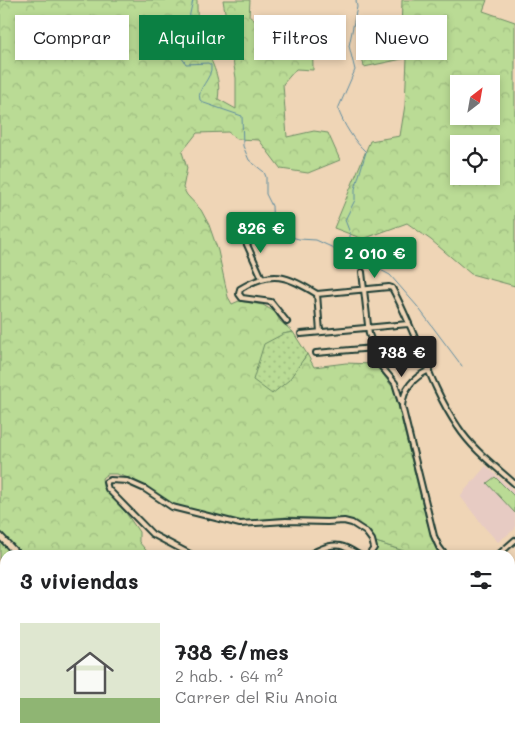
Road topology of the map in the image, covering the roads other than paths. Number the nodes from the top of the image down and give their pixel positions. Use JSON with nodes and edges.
{"nodes":[{"id":1,"x":244,"y":238,"type":"dead end"},
{"id":2,"x":362,"y":272,"type":"dead end"},
{"id":3,"x":262,"y":278,"type":"junction"},
{"id":4,"x":364,"y":289,"type":"junction"},
{"id":5,"x":316,"y":294,"type":"junction"},
{"id":6,"x":287,"y":322,"type":"dead end"},
{"id":7,"x":408,"y":324,"type":"junction"},
{"id":8,"x":368,"y":328,"type":"junction"},
{"id":9,"x":320,"y":332,"type":"junction"},
{"id":10,"x":301,"y":334,"type":"dead end"},
{"id":11,"x":417,"y":344,"type":"junction"},
{"id":12,"x":374,"y":348,"type":"junction"},
{"id":13,"x":316,"y":354,"type":"dead end"},
{"id":14,"x":380,"y":364,"type":"junction"},
{"id":15,"x":429,"y":370,"type":"junction"},
{"id":16,"x":402,"y":406,"type":"junction"},
{"id":17,"x":515,"y":484,"type":"edge"},
{"id":18,"x":0,"y":537,"type":"edge"},
{"id":19,"x":515,"y":540,"type":"edge"},
{"id":20,"x":12,"y":550,"type":"edge"},
{"id":21,"x":182,"y":550,"type":"edge"},
{"id":22,"x":319,"y":550,"type":"edge"},
{"id":23,"x":351,"y":550,"type":"edge"},
{"id":24,"x":373,"y":550,"type":"edge"},
{"id":25,"x":442,"y":550,"type":"edge"},
{"id":26,"x":504,"y":550,"type":"edge"}],
"edges":[{"from":1,"to":3,"type":"street"},
{"from":2,"to":4,"type":"street"},
{"from":3,"to":5,"type":"street"},
{"from":3,"to":6,"type":"street"},
{"from":4,"to":5,"type":"street"},
{"from":4,"to":7,"type":"street"},
{"from":4,"to":8,"type":"street"},
{"from":5,"to":9,"type":"street"},
{"from":7,"to":8,"type":"street"},
{"from":7,"to":11,"type":"street"},
{"from":8,"to":9,"type":"street"},
{"from":8,"to":12,"type":"street"},
{"from":9,"to":10,"type":"street"},
{"from":11,"to":14,"type":"street"},
{"from":11,"to":15,"type":"street"},
{"from":12,"to":13,"type":"street"},
{"from":12,"to":14,"type":"street"},
{"from":14,"to":16,"type":"street"},
{"from":15,"to":16,"type":"street"},
{"from":15,"to":17,"type":"street"},
{"from":16,"to":25,"type":"street"},
{"from":18,"to":20,"type":"main road"},
{"from":19,"to":26,"type":"street"},
{"from":21,"to":24,"type":"street"},
{"from":22,"to":23,"type":"street"}]}
